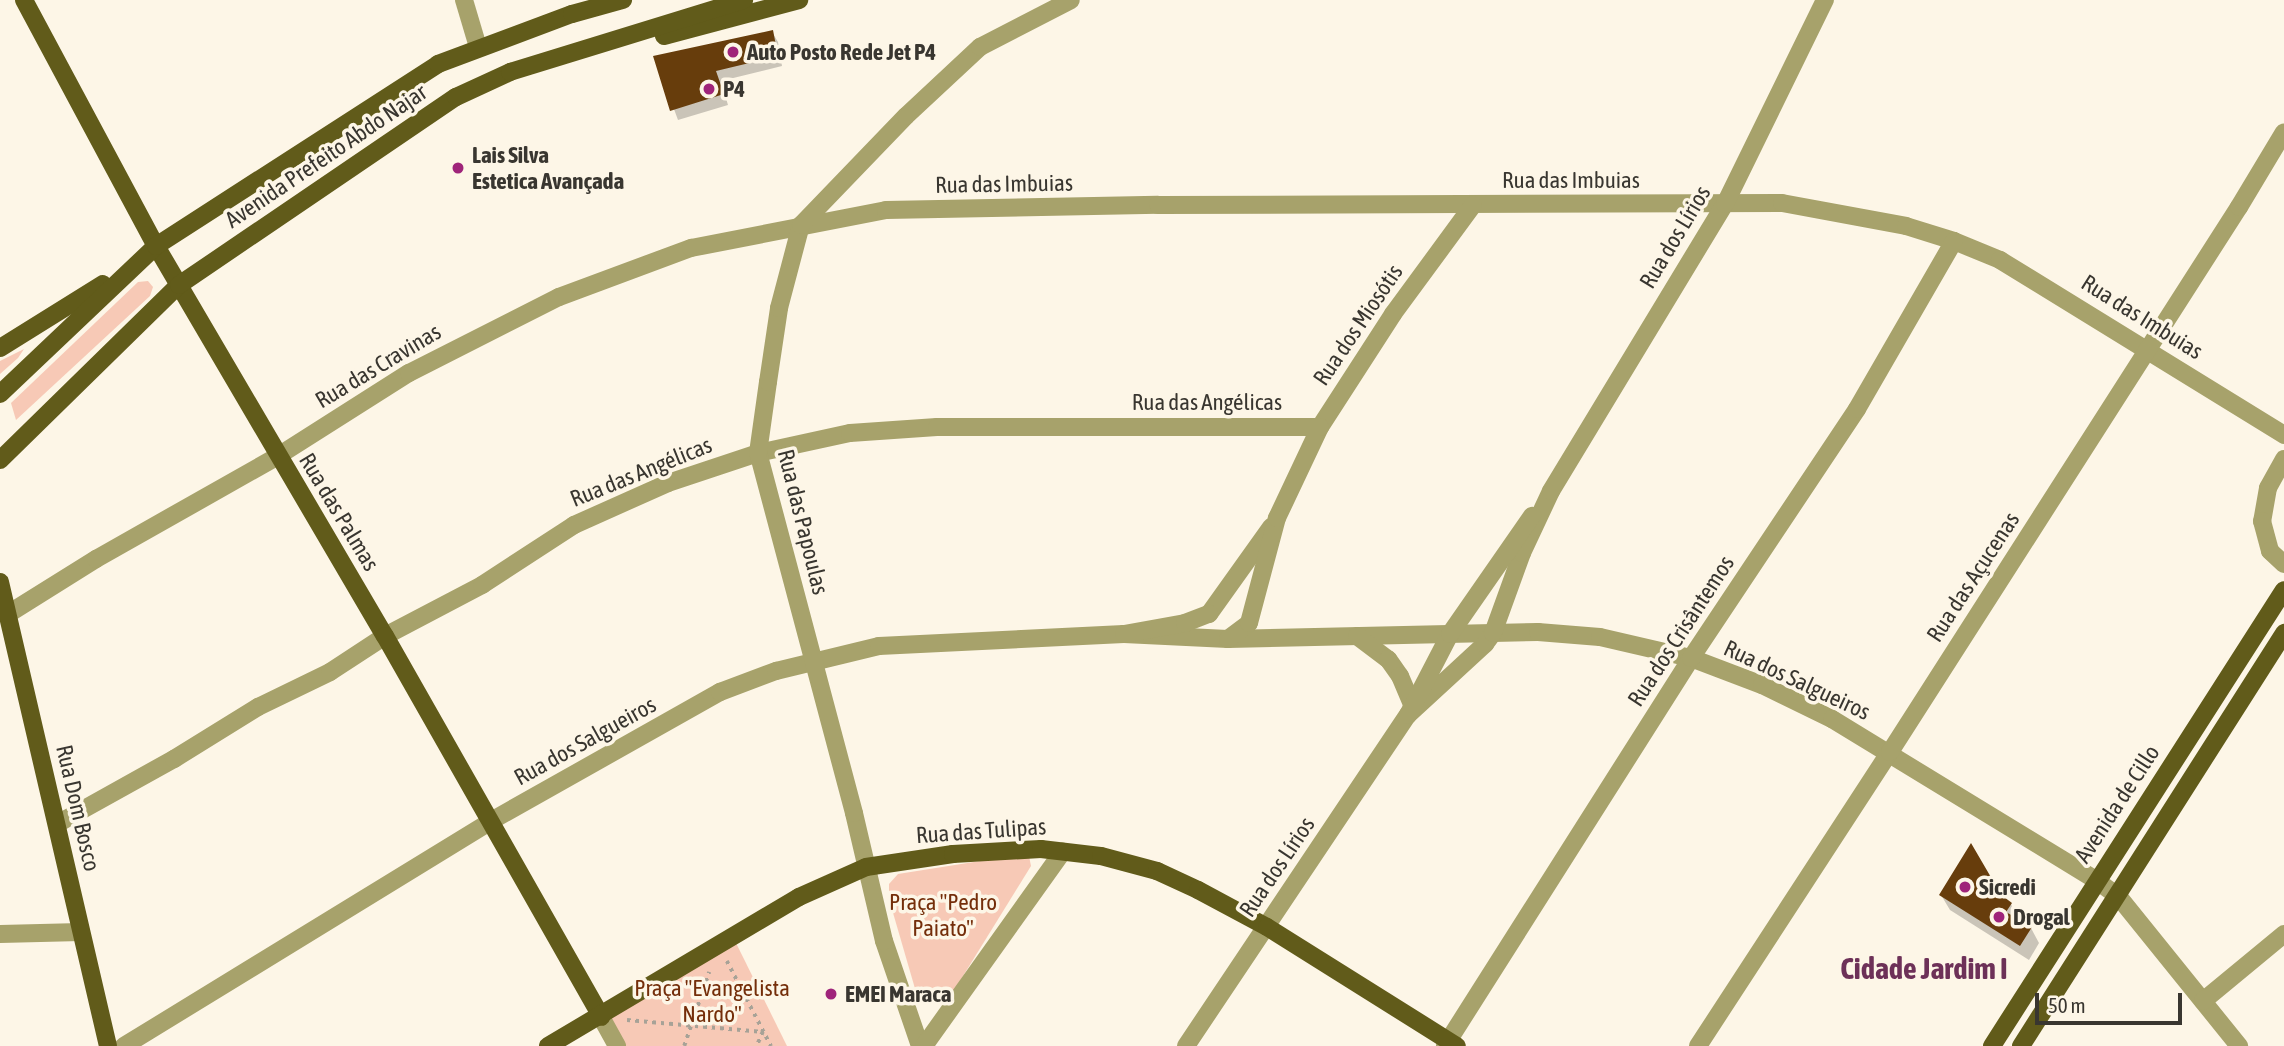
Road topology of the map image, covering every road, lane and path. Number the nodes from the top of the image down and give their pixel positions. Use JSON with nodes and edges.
{"nodes":[{"id":1,"x":24,"y":0,"type":"edge"},
{"id":2,"x":464,"y":0,"type":"edge"},
{"id":3,"x":623,"y":0,"type":"edge"},
{"id":4,"x":744,"y":0,"type":"edge"},
{"id":5,"x":799,"y":0,"type":"edge"},
{"id":6,"x":1071,"y":0,"type":"edge"},
{"id":7,"x":1825,"y":0,"type":"edge"},
{"id":8,"x":601,"y":43,"type":"junction"},
{"id":9,"x":478,"y":47,"type":"junction"},
{"id":10,"x":2284,"y":132,"type":"edge"},
{"id":11,"x":1725,"y":204,"type":"junction"},
{"id":12,"x":1473,"y":205,"type":"junction"},
{"id":13,"x":802,"y":225,"type":"junction"},
{"id":14,"x":1954,"y":240,"type":"junction"},
{"id":15,"x":156,"y":246,"type":"junction"},
{"id":16,"x":141,"y":260,"type":"junction"},
{"id":17,"x":179,"y":285,"type":"junction"},
{"id":18,"x":0,"y":348,"type":"edge"},
{"id":19,"x":2148,"y":349,"type":"junction"},
{"id":20,"x":0,"y":394,"type":"edge"},
{"id":21,"x":1320,"y":427,"type":"junction"},
{"id":22,"x":2284,"y":435,"type":"edge"},
{"id":23,"x":758,"y":453,"type":"junction"},
{"id":24,"x":278,"y":456,"type":"junction"},
{"id":25,"x":2284,"y":459,"type":"edge"},
{"id":26,"x":0,"y":460,"type":"edge"},
{"id":27,"x":1551,"y":491,"type":"junction"},
{"id":28,"x":1277,"y":518,"type":"junction"},
{"id":29,"x":2284,"y":564,"type":"edge"},
{"id":30,"x":0,"y":582,"type":"edge"},
{"id":31,"x":2284,"y":590,"type":"edge"},
{"id":32,"x":8,"y":614,"type":"junction"},
{"id":33,"x":1209,"y":614,"type":"junction"},
{"id":34,"x":1493,"y":633,"type":"junction"},
{"id":35,"x":2284,"y":633,"type":"edge"},
{"id":36,"x":1124,"y":634,"type":"junction"},
{"id":37,"x":1450,"y":634,"type":"junction"},
{"id":38,"x":384,"y":636,"type":"junction"},
{"id":39,"x":1357,"y":636,"type":"junction"},
{"id":40,"x":1228,"y":639,"type":"junction"},
{"id":41,"x":1691,"y":658,"type":"junction"},
{"id":42,"x":811,"y":662,"type":"junction"},
{"id":43,"x":1410,"y":710,"type":"junction"},
{"id":44,"x":1890,"y":752,"type":"junction"},
{"id":45,"x":491,"y":821,"type":"junction"},
{"id":46,"x":57,"y":824,"type":"junction"},
{"id":47,"x":1063,"y":851,"type":"junction"},
{"id":48,"x":866,"y":867,"type":"junction"},
{"id":49,"x":2097,"y":881,"type":"junction"},
{"id":50,"x":2118,"y":896,"type":"junction"},
{"id":51,"x":1267,"y":928,"type":"junction"},
{"id":52,"x":81,"y":932,"type":"junction"},
{"id":53,"x":0,"y":934,"type":"edge"},
{"id":54,"x":2284,"y":934,"type":"edge"},
{"id":55,"x":718,"y":944,"type":"junction"},
{"id":56,"x":2203,"y":1001,"type":"junction"},
{"id":57,"x":600,"y":1017,"type":"junction"},
{"id":58,"x":692,"y":1026,"type":"junction"},
{"id":59,"x":763,"y":1032,"type":"junction"},
{"id":60,"x":1450,"y":1044,"type":"edge"},
{"id":61,"x":108,"y":1046,"type":"edge"},
{"id":62,"x":124,"y":1046,"type":"edge"},
{"id":63,"x":548,"y":1046,"type":"edge"},
{"id":64,"x":617,"y":1046,"type":"edge"},
{"id":65,"x":684,"y":1046,"type":"edge"},
{"id":66,"x":757,"y":1046,"type":"edge"},
{"id":67,"x":771,"y":1046,"type":"edge"},
{"id":68,"x":922,"y":1046,"type":"edge"},
{"id":69,"x":1186,"y":1046,"type":"edge"},
{"id":70,"x":1698,"y":1046,"type":"edge"},
{"id":71,"x":1992,"y":1046,"type":"edge"},
{"id":72,"x":2021,"y":1046,"type":"edge"},
{"id":73,"x":2239,"y":1046,"type":"edge"}],
"edges":[{"from":1,"to":15,"type":"main road","name":"Rua das Palmas"},
{"from":2,"to":9,"type":"street"},
{"from":3,"to":9,"type":"main road","name":"Avenida Prefeito Abdo Najar"},
{"from":4,"to":8,"type":"main road","name":"Avenida Prefeito Abdo Najar"},
{"from":5,"to":8,"type":"main road"},
{"from":6,"to":13,"type":"street","name":"Rua das Papoulas"},
{"from":7,"to":11,"type":"street","name":"Rua dos Lírios"},
{"from":8,"to":17,"type":"main road","name":"Avenida Prefeito Abdo Najar"},
{"from":9,"to":15,"type":"main road","name":"Avenida Prefeito Abdo Najar"},
{"from":10,"to":19,"type":"street","name":"Rua das Açucenas"},
{"from":11,"to":12,"type":"street","name":"Rua das Imbuias"},
{"from":11,"to":14,"type":"street","name":"Rua das Imbuias"},
{"from":11,"to":27,"type":"street","name":"Rua dos Lírios"},
{"from":12,"to":13,"type":"street","name":"Rua das Imbuias"},
{"from":12,"to":21,"type":"street","name":"Rua dos Miosótis"},
{"from":13,"to":23,"type":"street","name":"Rua das Papoulas"},
{"from":13,"to":24,"type":"street","name":"Rua das Cravinas"},
{"from":14,"to":19,"type":"street","name":"Rua das Imbuias"},
{"from":14,"to":41,"type":"street","name":"Rua dos Crisântemos"},
{"from":15,"to":16,"type":"main road","name":"Avenida Prefeito Abdo Najar"},
{"from":15,"to":17,"type":"main road","name":"Rua das Palmas"},
{"from":16,"to":18,"type":"main road"},
{"from":16,"to":20,"type":"main road","name":"Avenida Prefeito Abdo Najar"},
{"from":17,"to":24,"type":"main road","name":"Rua das Palmas"},
{"from":17,"to":26,"type":"main road","name":"Avenida Prefeito Abdo Najar"},
{"from":19,"to":22,"type":"street","name":"Rua das Imbuias"},
{"from":19,"to":44,"type":"street","name":"Rua das Açucenas"},
{"from":21,"to":23,"type":"street","name":"Rua das Angélicas"},
{"from":21,"to":28,"type":"street","name":"Rua dos Miosótis"},
{"from":23,"to":38,"type":"street","name":"Rua das Angélicas"},
{"from":23,"to":42,"type":"street","name":"Rua das Papoulas"},
{"from":24,"to":32,"type":"street","name":"Rua das Cravinas"},
{"from":24,"to":38,"type":"main road","name":"Rua das Palmas"},
{"from":25,"to":29,"type":"street"},
{"from":27,"to":34,"type":"street","name":"Rua dos Lírios"},
{"from":27,"to":37,"type":"street","name":"Rua dos Lírios"},
{"from":28,"to":33,"type":"street","name":"Rua dos Miosótis"},
{"from":28,"to":40,"type":"street","name":"Rua dos Miosótis"},
{"from":30,"to":32,"type":"main road","name":"Rua Dom Bosco"},
{"from":31,"to":49,"type":"main road","name":"Avenida de Cillo"},
{"from":32,"to":46,"type":"main road","name":"Rua Dom Bosco"},
{"from":33,"to":36,"type":"street","name":"Rua dos Salgueiros"},
{"from":33,"to":40,"type":"street"},
{"from":34,"to":37,"type":"street","name":"Rua dos Salgueiros"},
{"from":34,"to":41,"type":"street","name":"Rua dos Salgueiros"},
{"from":34,"to":43,"type":"street","name":"Rua dos Lírios"},
{"from":35,"to":50,"type":"main road"},
{"from":36,"to":40,"type":"street","name":"Rua dos Salgueiros"},
{"from":36,"to":42,"type":"street","name":"Rua dos Salgueiros"},
{"from":37,"to":39,"type":"street","name":"Rua dos Salgueiros"},
{"from":37,"to":43,"type":"street","name":"Rua dos Lírios"},
{"from":38,"to":45,"type":"main road","name":"Rua das Palmas"},
{"from":38,"to":46,"type":"street","name":"Rua das Angélicas"},
{"from":39,"to":40,"type":"street","name":"Rua dos Salgueiros"},
{"from":39,"to":43,"type":"street"},
{"from":41,"to":44,"type":"street","name":"Rua dos Salgueiros"},
{"from":41,"to":60,"type":"street","name":"Rua dos Crisântemos"},
{"from":42,"to":45,"type":"street","name":"Rua dos Salgueiros"},
{"from":42,"to":48,"type":"street","name":"Rua das Papoulas"},
{"from":43,"to":51,"type":"street","name":"Rua dos Lírios"},
{"from":44,"to":49,"type":"street","name":"Rua dos Salgueiros"},
{"from":44,"to":70,"type":"street","name":"Rua das Açucenas"},
{"from":45,"to":57,"type":"main road","name":"Rua das Palmas"},
{"from":45,"to":62,"type":"street","name":"Rua dos Salgueiros"},
{"from":46,"to":52,"type":"main road","name":"Rua Dom Bosco"},
{"from":47,"to":48,"type":"main road","name":"Rua das Tulipas"},
{"from":47,"to":51,"type":"main road","name":"Rua das Tulipas"},
{"from":47,"to":68,"type":"street"},
{"from":48,"to":55,"type":"main road","name":"Rua das Tulipas"},
{"from":48,"to":68,"type":"street","name":"Rua das Papoulas"},
{"from":49,"to":50,"type":"street","name":"Rua dos Salgueiros"},
{"from":49,"to":71,"type":"main road","name":"Avenida de Cillo"},
{"from":50,"to":56,"type":"street"},
{"from":50,"to":72,"type":"main road"},
{"from":51,"to":60,"type":"main road","name":"Rua das Tulipas"},
{"from":51,"to":69,"type":"street","name":"Rua dos Lírios"},
{"from":52,"to":53,"type":"street"},
{"from":52,"to":61,"type":"main road","name":"Rua Dom Bosco"},
{"from":54,"to":56,"type":"street"},
{"from":55,"to":57,"type":"main road","name":"Rua das Tulipas"},
{"from":55,"to":58,"type":"path"},
{"from":55,"to":59,"type":"path"},
{"from":56,"to":73,"type":"street"},
{"from":57,"to":58,"type":"path"},
{"from":57,"to":63,"type":"main road","name":"Rua das Tulipas"},
{"from":57,"to":64,"type":"street","name":"Rua das Palmas"},
{"from":58,"to":59,"type":"path"},
{"from":58,"to":65,"type":"path"},
{"from":59,"to":66,"type":"path"},
{"from":59,"to":67,"type":"path"}]}
